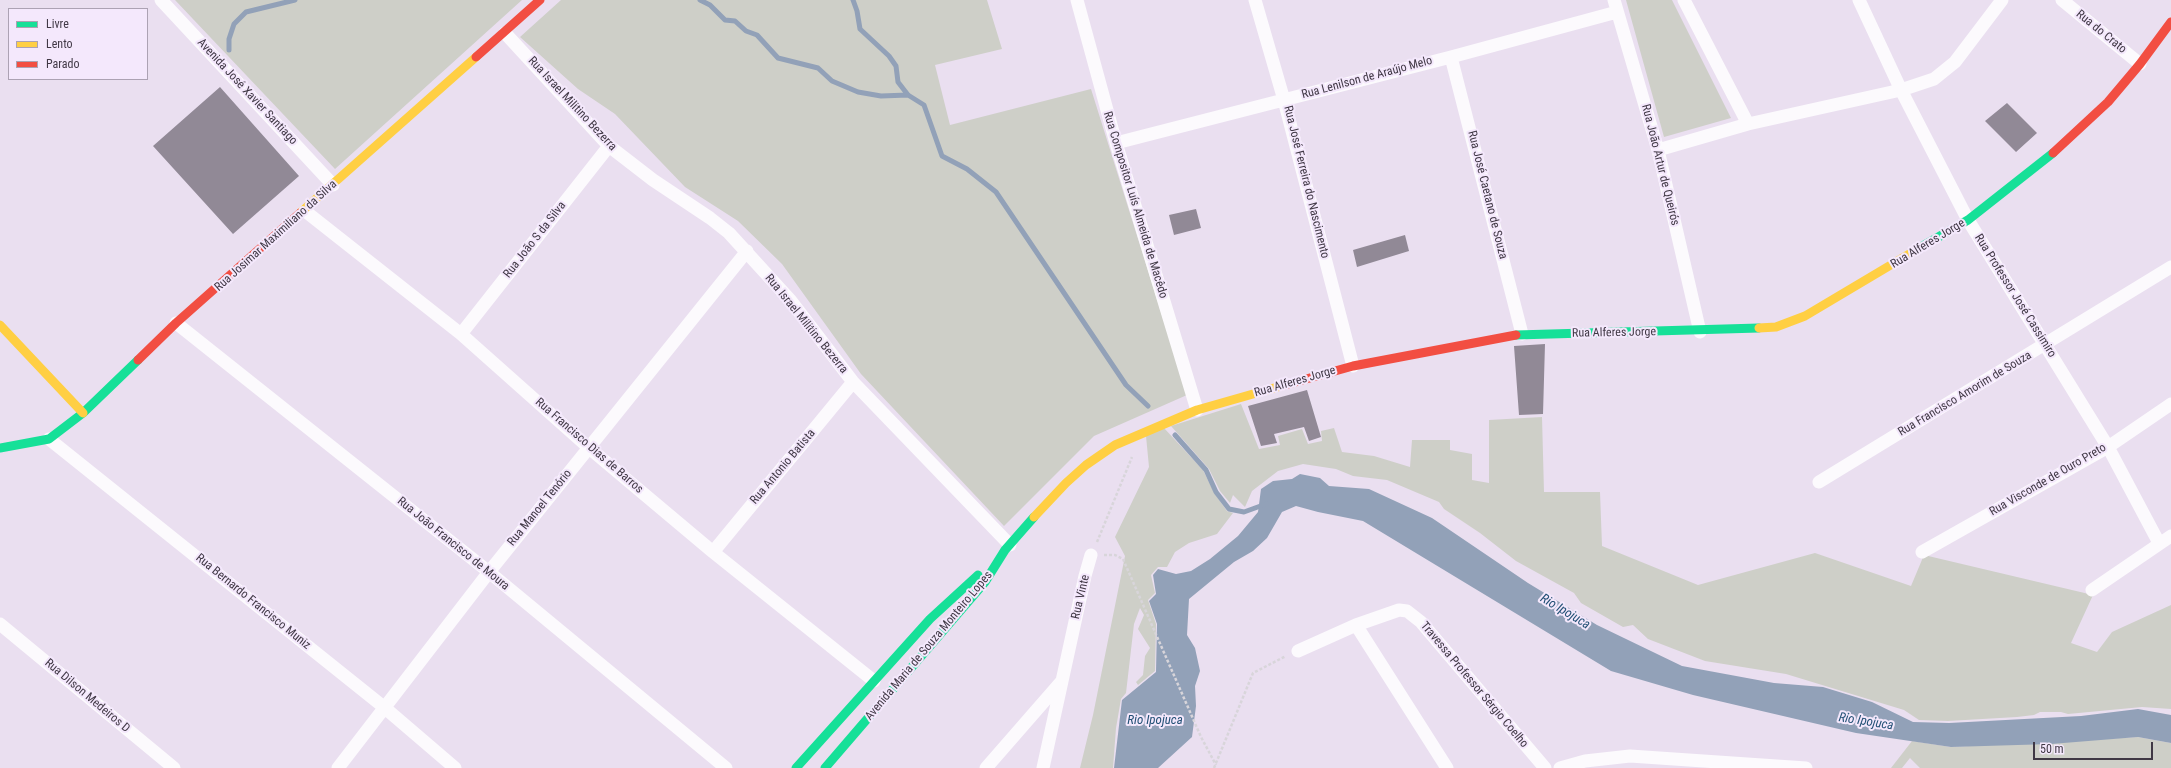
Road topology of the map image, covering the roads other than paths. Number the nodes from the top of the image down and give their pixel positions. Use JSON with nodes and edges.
{"nodes":[{"id":1,"x":161,"y":0,"type":"edge"},
{"id":2,"x":540,"y":0,"type":"edge"},
{"id":3,"x":1077,"y":0,"type":"edge"},
{"id":4,"x":1255,"y":0,"type":"edge"},
{"id":5,"x":1684,"y":0,"type":"edge"},
{"id":6,"x":1859,"y":0,"type":"edge"},
{"id":7,"x":2002,"y":0,"type":"edge"},
{"id":8,"x":2062,"y":0,"type":"edge"},
{"id":9,"x":1616,"y":6,"type":"edge"},
{"id":10,"x":2171,"y":22,"type":"edge"},
{"id":11,"x":505,"y":33,"type":"junction"},
{"id":12,"x":1451,"y":56,"type":"junction"},
{"id":13,"x":2140,"y":64,"type":"junction"},
{"id":14,"x":1901,"y":90,"type":"junction"},
{"id":15,"x":1284,"y":100,"type":"junction"},
{"id":16,"x":1748,"y":124,"type":"junction"},
{"id":17,"x":1116,"y":142,"type":"junction"},
{"id":18,"x":609,"y":146,"type":"junction"},
{"id":19,"x":1658,"y":150,"type":"junction"},
{"id":20,"x":333,"y":185,"type":"junction"},
{"id":21,"x":305,"y":210,"type":"junction"},
{"id":22,"x":1968,"y":220,"type":"junction"},
{"id":23,"x":747,"y":251,"type":"junction"},
{"id":24,"x":2171,"y":267,"type":"edge"},
{"id":25,"x":176,"y":323,"type":"junction"},
{"id":26,"x":0,"y":326,"type":"edge"},
{"id":27,"x":1700,"y":332,"type":"junction"},
{"id":28,"x":461,"y":334,"type":"junction"},
{"id":29,"x":1522,"y":334,"type":"junction"},
{"id":30,"x":2045,"y":345,"type":"junction"},
{"id":31,"x":1353,"y":366,"type":"junction"},
{"id":32,"x":853,"y":382,"type":"junction"},
{"id":33,"x":2171,"y":404,"type":"edge"},
{"id":34,"x":1197,"y":410,"type":"junction"},
{"id":35,"x":83,"y":413,"type":"junction"},
{"id":36,"x":49,"y":439,"type":"junction"},
{"id":37,"x":588,"y":447,"type":"junction"},
{"id":38,"x":2108,"y":447,"type":"junction"},
{"id":39,"x":0,"y":448,"type":"edge"},
{"id":40,"x":1819,"y":482,"type":"dead end"},
{"id":41,"x":2171,"y":536,"type":"edge"},
{"id":42,"x":2159,"y":543,"type":"junction"},
{"id":43,"x":1008,"y":547,"type":"junction"},
{"id":44,"x":713,"y":552,"type":"junction"},
{"id":45,"x":1922,"y":552,"type":"dead end"},
{"id":46,"x":1091,"y":555,"type":"road end"},
{"id":47,"x":489,"y":572,"type":"junction"},
{"id":48,"x":2092,"y":590,"type":"dead end"},
{"id":49,"x":0,"y":624,"type":"edge"},
{"id":50,"x":1356,"y":625,"type":"junction"},
{"id":51,"x":1298,"y":651,"type":"road end"},
{"id":52,"x":874,"y":681,"type":"junction"},
{"id":53,"x":1062,"y":681,"type":"junction"},
{"id":54,"x":386,"y":706,"type":"junction"},
{"id":55,"x":1587,"y":764,"type":"edge"},
{"id":56,"x":1704,"y":764,"type":"edge"},
{"id":57,"x":174,"y":768,"type":"edge"},
{"id":58,"x":338,"y":768,"type":"edge"},
{"id":59,"x":455,"y":768,"type":"edge"},
{"id":60,"x":726,"y":768,"type":"edge"},
{"id":61,"x":796,"y":768,"type":"edge"},
{"id":62,"x":826,"y":768,"type":"edge"},
{"id":63,"x":986,"y":768,"type":"edge"},
{"id":64,"x":1043,"y":768,"type":"edge"},
{"id":65,"x":1447,"y":768,"type":"edge"},
{"id":66,"x":1545,"y":768,"type":"edge"},
{"id":67,"x":1560,"y":768,"type":"edge"},
{"id":68,"x":1806,"y":768,"type":"edge"}],
"edges":[{"from":1,"to":20,"type":"street","name":"Avenida José Xavier Santiago"},
{"from":2,"to":11,"type":"street","name":"Rua Josimar Maximiliano da Silva"},
{"from":3,"to":17,"type":"street","name":"Rua Compositor Luís Almeida de Macêdo"},
{"from":4,"to":15,"type":"street","name":"Rua José Ferreira do Nascimento"},
{"from":5,"to":16,"type":"street"},
{"from":6,"to":14,"type":"street","name":"Rua Professor José Cassimiro"},
{"from":7,"to":14,"type":"street"},
{"from":8,"to":13,"type":"street","name":"Rua do Crato"},
{"from":9,"to":12,"type":"street","name":"Rua Lenilson de Araújo Melo"},
{"from":9,"to":19,"type":"street","name":"Rua João Artur de Queirós"},
{"from":10,"to":13,"type":"street","name":"Rua Alferes Jorge"},
{"from":11,"to":18,"type":"street","name":"Rua Israel Militino Bezerra"},
{"from":11,"to":20,"type":"street","name":"Rua Josimar Maximiliano da Silva"},
{"from":12,"to":15,"type":"street","name":"Rua Lenilson de Araújo Melo"},
{"from":12,"to":29,"type":"street","name":"Rua José Caetano de Souza"},
{"from":13,"to":22,"type":"street","name":"Rua Alferes Jorge"},
{"from":14,"to":16,"type":"street"},
{"from":14,"to":22,"type":"street","name":"Rua Professor José Cassimiro"},
{"from":15,"to":17,"type":"street","name":"Rua Lenilson de Araújo Melo"},
{"from":15,"to":31,"type":"street","name":"Rua José Ferreira do Nascimento"},
{"from":16,"to":19,"type":"street"},
{"from":17,"to":34,"type":"street","name":"Rua Compositor Luís Almeida de Macêdo"},
{"from":18,"to":23,"type":"street","name":"Rua Israel Militino Bezerra"},
{"from":18,"to":28,"type":"street","name":"Rua João S da Silva"},
{"from":19,"to":27,"type":"street","name":"Rua João Artur de Queirós"},
{"from":20,"to":21,"type":"street","name":"Rua Josimar Maximiliano da Silva"},
{"from":21,"to":25,"type":"street","name":"Rua Josimar Maximiliano da Silva"},
{"from":21,"to":28,"type":"street","name":"Rua Francisco Dias de Barros"},
{"from":22,"to":27,"type":"street","name":"Rua Alferes Jorge"},
{"from":22,"to":30,"type":"street","name":"Rua Professor José Cassimiro"},
{"from":23,"to":32,"type":"street","name":"Rua Israel Militino Bezerra"},
{"from":23,"to":37,"type":"street","name":"Rua Manoel Tenório"},
{"from":24,"to":30,"type":"street","name":"Rua Francisco Amorim de Souza"},
{"from":25,"to":35,"type":"street","name":"Rua Josimar Maximiliano da Silva"},
{"from":25,"to":47,"type":"street","name":"Rua João Francisco de Moura"},
{"from":26,"to":35,"type":"street"},
{"from":27,"to":29,"type":"street","name":"Rua Alferes Jorge"},
{"from":28,"to":37,"type":"street","name":"Rua Francisco Dias de Barros"},
{"from":29,"to":31,"type":"street","name":"Rua Alferes Jorge"},
{"from":30,"to":38,"type":"street","name":"Rua Professor José Cassimiro"},
{"from":30,"to":40,"type":"street","name":"Rua Francisco Amorim de Souza"},
{"from":31,"to":34,"type":"street","name":"Rua Alferes Jorge"},
{"from":32,"to":43,"type":"street","name":"Rua Israel Militino Bezerra"},
{"from":32,"to":44,"type":"street","name":"Rua Antonio Batista"},
{"from":33,"to":38,"type":"street","name":"Rua Visconde de Ouro Preto"},
{"from":34,"to":43,"type":"street","name":"Rua Alferes Jorge"},
{"from":35,"to":36,"type":"street","name":"Rua Josimar Maximiliano da Silva"},
{"from":36,"to":39,"type":"street","name":"Rua Josimar Maximiliano da Silva"},
{"from":36,"to":54,"type":"street","name":"Rua Bernardo Francisco Muniz"},
{"from":37,"to":44,"type":"street","name":"Rua Francisco Dias de Barros"},
{"from":37,"to":47,"type":"street","name":"Rua Manoel Tenório"},
{"from":38,"to":42,"type":"street","name":"Rua Professor José Cassimiro"},
{"from":38,"to":45,"type":"street","name":"Rua Visconde de Ouro Preto"},
{"from":41,"to":42,"type":"street"},
{"from":42,"to":48,"type":"street"},
{"from":43,"to":52,"type":"street","name":"Avenida Maria de Souza Monteiro Lopes"},
{"from":43,"to":62,"type":"street","name":"Avenida Maria de Souza Monteiro Lopes"},
{"from":44,"to":52,"type":"street","name":"Rua Francisco Dias de Barros"},
{"from":46,"to":53,"type":"street","name":"Rua Vinte"},
{"from":47,"to":54,"type":"street","name":"Rua Manoel Tenório"},
{"from":47,"to":60,"type":"street","name":"Rua João Francisco de Moura"},
{"from":49,"to":57,"type":"street","name":"Rua Dilson Medeiros D"},
{"from":50,"to":51,"type":"street"},
{"from":50,"to":65,"type":"street"},
{"from":50,"to":66,"type":"street","name":"Travessa Professor Sérgio Coelho"},
{"from":52,"to":61,"type":"street","name":"Avenida Maria de Souza Monteiro Lopes"},
{"from":53,"to":63,"type":"street"},
{"from":53,"to":64,"type":"street","name":"Rua Vinte"},
{"from":54,"to":58,"type":"street","name":"Rua Manoel Tenório"},
{"from":54,"to":59,"type":"street","name":"Rua Bernardo Francisco Muniz"},
{"from":55,"to":56,"type":"street"},
{"from":55,"to":67,"type":"street"},
{"from":56,"to":68,"type":"street"}]}
